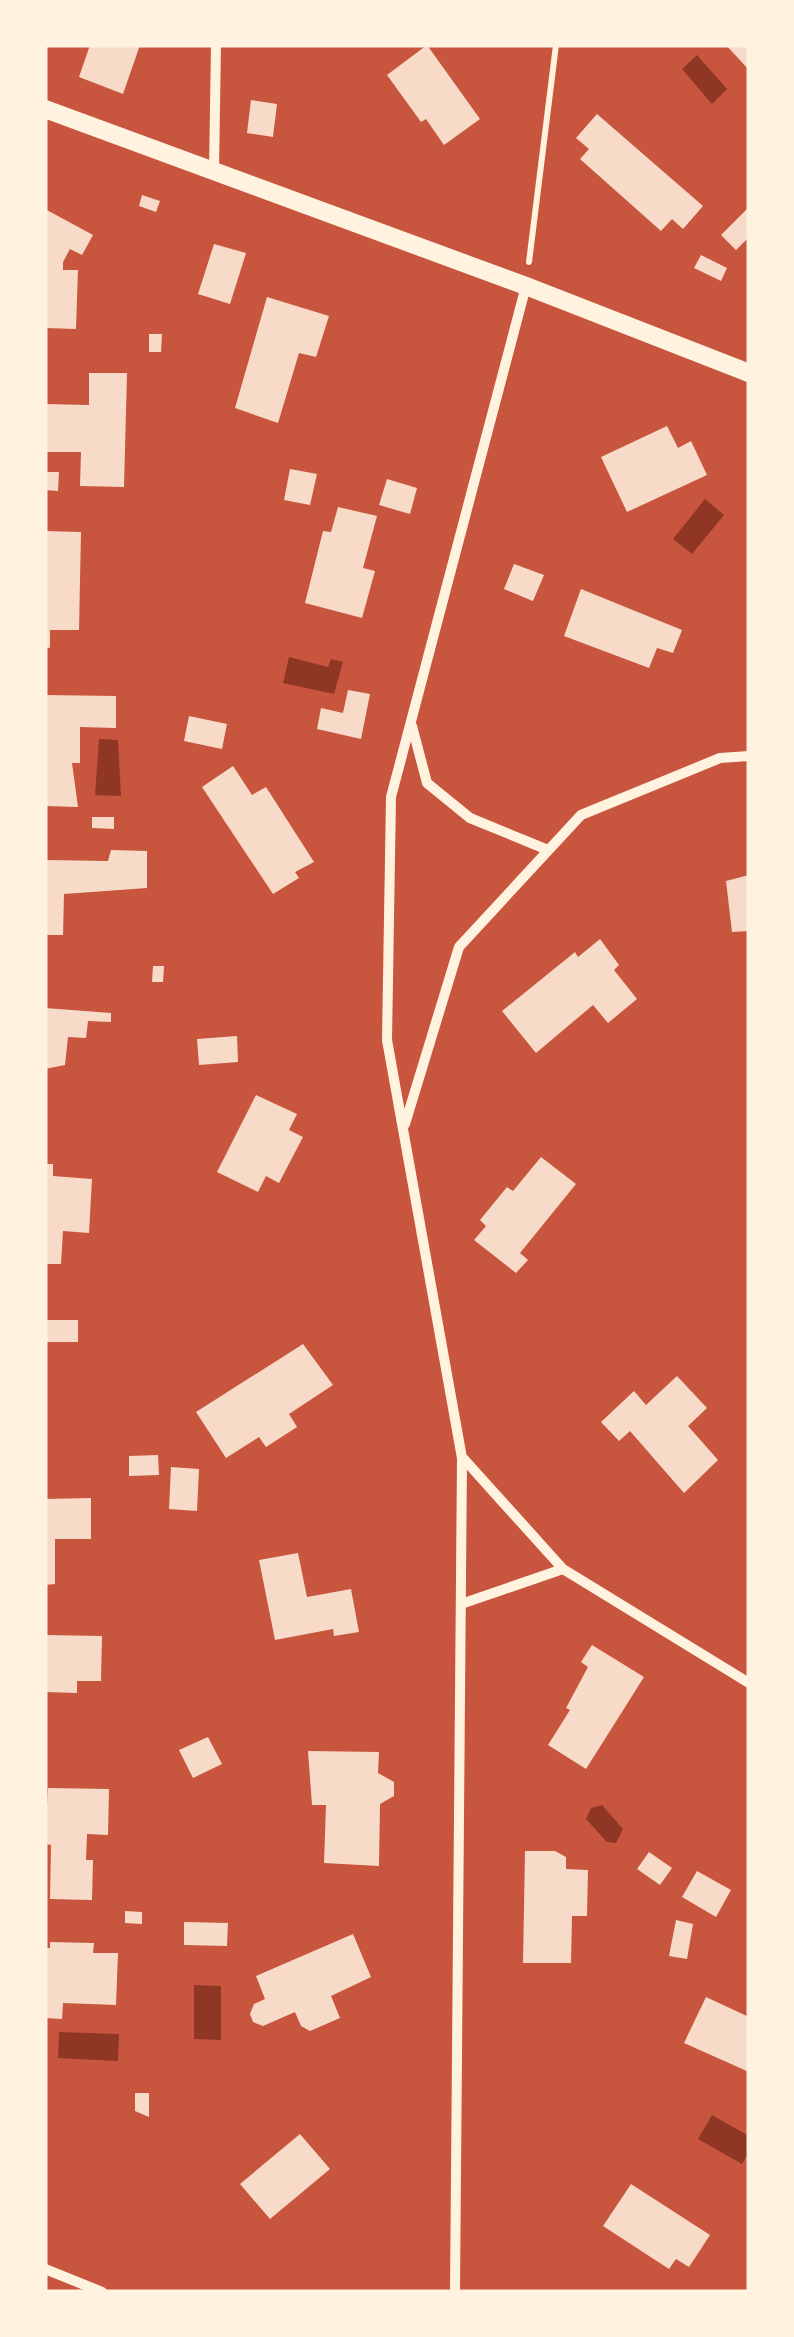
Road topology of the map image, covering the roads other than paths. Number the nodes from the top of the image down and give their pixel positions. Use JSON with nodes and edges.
{"nodes":[{"id":1,"x":216,"y":45,"type":"edge"},
{"id":2,"x":45,"y":108,"type":"edge"},
{"id":3,"x":214,"y":170,"type":"junction"},
{"id":4,"x":526,"y":286,"type":"junction"},
{"id":5,"x":749,"y":373,"type":"edge"},
{"id":6,"x":411,"y":721,"type":"junction"},
{"id":7,"x":749,"y":756,"type":"edge"},
{"id":8,"x":548,"y":850,"type":"junction"},
{"id":9,"x":403,"y":1130,"type":"junction"},
{"id":10,"x":462,"y":1458,"type":"junction"},
{"id":11,"x":562,"y":1568,"type":"junction"},
{"id":12,"x":461,"y":1604,"type":"junction"},
{"id":13,"x":749,"y":1683,"type":"edge"},
{"id":14,"x":45,"y":2269,"type":"edge"},
{"id":15,"x":102,"y":2292,"type":"edge"},
{"id":16,"x":455,"y":2292,"type":"edge"}],
"edges":[{"from":1,"to":3,"type":"street"},
{"from":2,"to":3,"type":"street"},
{"from":3,"to":4,"type":"street"},
{"from":4,"to":5,"type":"street"},
{"from":4,"to":6,"type":"street"},
{"from":6,"to":8,"type":"street"},
{"from":6,"to":9,"type":"street"},
{"from":7,"to":8,"type":"street"},
{"from":8,"to":9,"type":"street"},
{"from":9,"to":10,"type":"street"},
{"from":10,"to":11,"type":"street"},
{"from":10,"to":12,"type":"street"},
{"from":11,"to":12,"type":"street"},
{"from":11,"to":13,"type":"street"},
{"from":12,"to":16,"type":"street"},
{"from":14,"to":15,"type":"street"}]}
